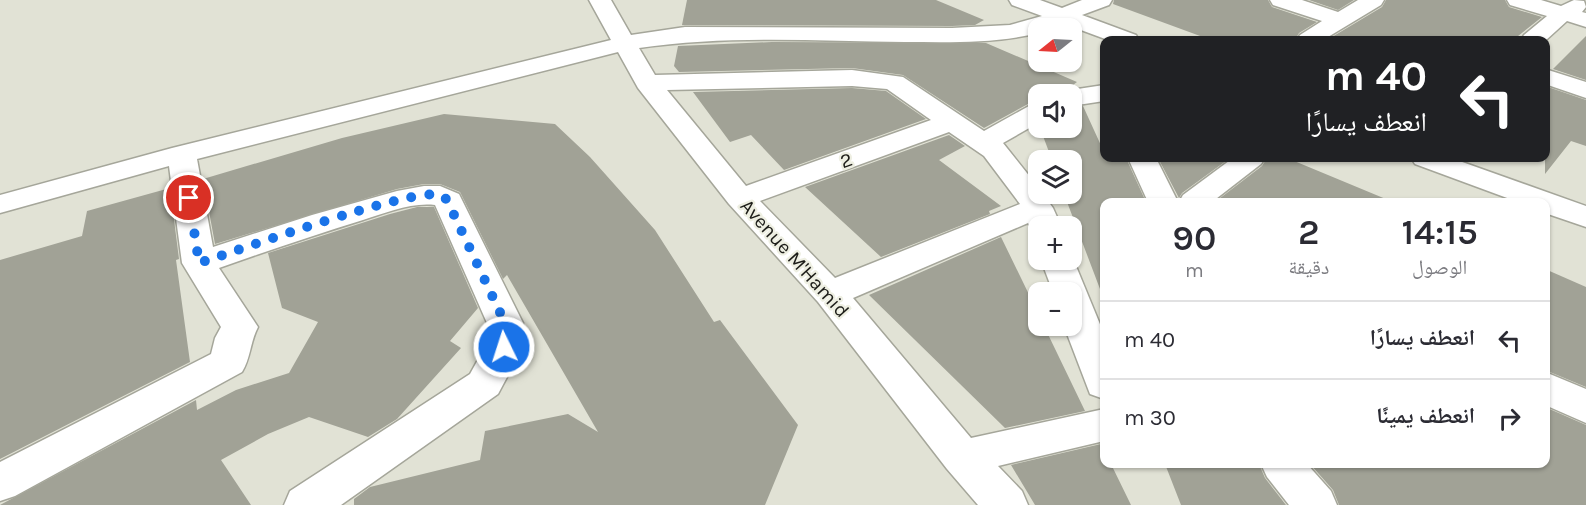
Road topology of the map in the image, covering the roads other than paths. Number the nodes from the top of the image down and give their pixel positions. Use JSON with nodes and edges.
{"nodes":[{"id":1,"x":600,"y":0,"type":"edge"},
{"id":2,"x":1020,"y":0,"type":"edge"},
{"id":3,"x":1101,"y":0,"type":"edge"},
{"id":4,"x":1281,"y":0,"type":"edge"},
{"id":5,"x":1373,"y":0,"type":"edge"},
{"id":6,"x":1518,"y":0,"type":"edge"},
{"id":7,"x":1586,"y":1,"type":"edge"},
{"id":8,"x":1560,"y":14,"type":"junction"},
{"id":9,"x":1061,"y":15,"type":"junction"},
{"id":10,"x":1340,"y":20,"type":"junction"},
{"id":11,"x":1586,"y":20,"type":"edge"},
{"id":12,"x":1117,"y":36,"type":"edge"},
{"id":13,"x":1314,"y":36,"type":"edge"},
{"id":14,"x":1538,"y":36,"type":"edge"},
{"id":15,"x":625,"y":43,"type":"junction"},
{"id":16,"x":1550,"y":78,"type":"edge"},
{"id":17,"x":647,"y":83,"type":"junction"},
{"id":18,"x":1586,"y":90,"type":"edge"},
{"id":19,"x":1100,"y":94,"type":"edge"},
{"id":20,"x":1082,"y":96,"type":"edge"},
{"id":21,"x":1028,"y":118,"type":"edge"},
{"id":22,"x":952,"y":121,"type":"junction"},
{"id":23,"x":985,"y":142,"type":"junction"},
{"id":24,"x":182,"y":154,"type":"junction"},
{"id":25,"x":1144,"y":162,"type":"edge"},
{"id":26,"x":1246,"y":162,"type":"edge"},
{"id":27,"x":1436,"y":162,"type":"edge"},
{"id":28,"x":740,"y":198,"type":"junction"},
{"id":29,"x":1161,"y":198,"type":"edge"},
{"id":30,"x":1199,"y":198,"type":"edge"},
{"id":31,"x":1534,"y":198,"type":"edge"},
{"id":32,"x":0,"y":204,"type":"edge"},
{"id":33,"x":1550,"y":204,"type":"edge"},
{"id":34,"x":1041,"y":216,"type":"edge"},
{"id":35,"x":1586,"y":217,"type":"edge"},
{"id":36,"x":1028,"y":222,"type":"edge"},
{"id":37,"x":199,"y":263,"type":"junction"},
{"id":38,"x":830,"y":294,"type":"junction"},
{"id":39,"x":1082,"y":326,"type":"edge"},
{"id":40,"x":1100,"y":373,"type":"edge"},
{"id":41,"x":1550,"y":389,"type":"edge"},
{"id":42,"x":1586,"y":407,"type":"edge"},
{"id":43,"x":1100,"y":426,"type":"edge"},
{"id":44,"x":962,"y":457,"type":"junction"},
{"id":45,"x":1285,"y":468,"type":"edge"},
{"id":46,"x":0,"y":483,"type":"edge"},
{"id":47,"x":1001,"y":504,"type":"edge"},
{"id":48,"x":306,"y":505,"type":"edge"},
{"id":49,"x":1315,"y":505,"type":"edge"}],
"edges":[{"from":1,"to":15,"type":"street","name":"Avenue M'Hamid"},
{"from":2,"to":9,"type":"street"},
{"from":3,"to":9,"type":"street"},
{"from":4,"to":10,"type":"street"},
{"from":5,"to":10,"type":"street"},
{"from":6,"to":8,"type":"street"},
{"from":7,"to":8,"type":"street"},
{"from":8,"to":11,"type":"street"},
{"from":8,"to":14,"type":"street"},
{"from":9,"to":12,"type":"street"},
{"from":9,"to":15,"type":"street"},
{"from":10,"to":13,"type":"street"},
{"from":15,"to":17,"type":"street","name":"Avenue M'Hamid"},
{"from":15,"to":24,"type":"street"},
{"from":16,"to":18,"type":"street"},
{"from":17,"to":22,"type":"street"},
{"from":17,"to":28,"type":"street","name":"Avenue M'Hamid"},
{"from":19,"to":20,"type":"street"},
{"from":21,"to":23,"type":"street"},
{"from":22,"to":23,"type":"street"},
{"from":22,"to":28,"type":"street","name":"2"},
{"from":23,"to":34,"type":"street"},
{"from":24,"to":32,"type":"street"},
{"from":24,"to":37,"type":"street"},
{"from":25,"to":29,"type":"street"},
{"from":26,"to":30,"type":"street"},
{"from":27,"to":31,"type":"street"},
{"from":28,"to":38,"type":"street","name":"Avenue M'Hamid"},
{"from":33,"to":35,"type":"street"},
{"from":36,"to":38,"type":"street"},
{"from":37,"to":46,"type":"street"},
{"from":37,"to":48,"type":"street"},
{"from":38,"to":44,"type":"street","name":"Avenue M'Hamid"},
{"from":39,"to":40,"type":"street"},
{"from":41,"to":42,"type":"street"},
{"from":43,"to":44,"type":"street"},
{"from":44,"to":47,"type":"street","name":"Avenue M'Hamid"},
{"from":45,"to":49,"type":"street"}]}
